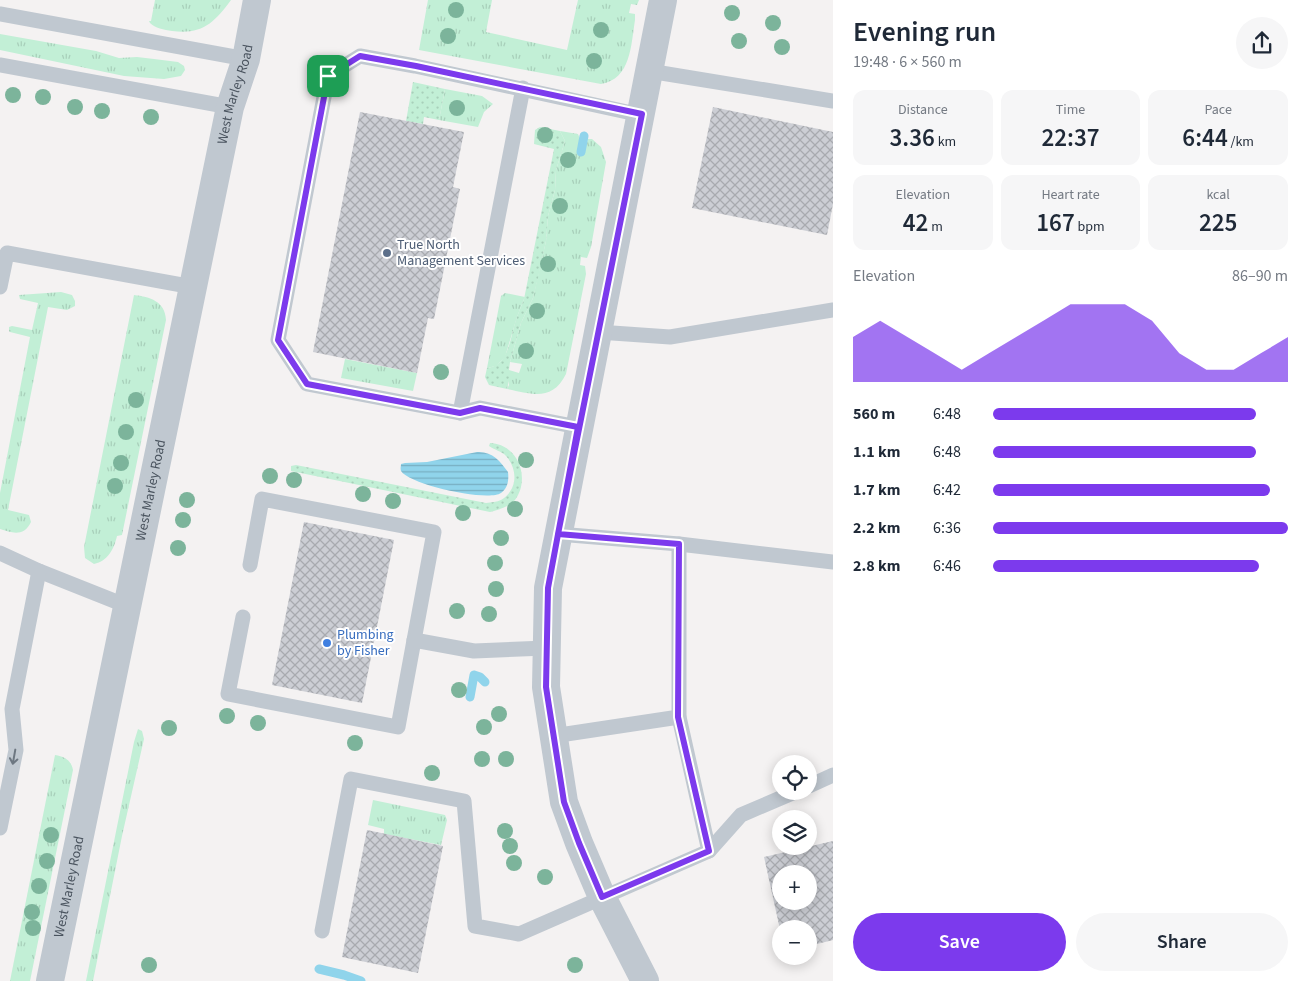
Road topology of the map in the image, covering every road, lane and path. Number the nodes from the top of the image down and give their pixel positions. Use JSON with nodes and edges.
{"nodes":[{"id":1,"x":258,"y":0,"type":"edge"},
{"id":2,"x":663,"y":0,"type":"edge"},
{"id":3,"x":0,"y":14,"type":"edge"},
{"id":4,"x":246,"y":59,"type":"junction"},
{"id":5,"x":0,"y":65,"type":"edge"},
{"id":6,"x":649,"y":71,"type":"junction"},
{"id":7,"x":523,"y":88,"type":"junction"},
{"id":8,"x":833,"y":100,"type":"edge"},
{"id":9,"x":230,"y":107,"type":"junction"},
{"id":10,"x":642,"y":114,"type":"junction"},
{"id":11,"x":193,"y":286,"type":"junction"},
{"id":12,"x":0,"y":287,"type":"edge"},
{"id":13,"x":833,"y":310,"type":"edge"},
{"id":14,"x":598,"y":332,"type":"junction"},
{"id":15,"x":460,"y":413,"type":"junction"},
{"id":16,"x":578,"y":427,"type":"junction"},
{"id":17,"x":558,"y":534,"type":"junction"},
{"id":18,"x":679,"y":544,"type":"junction"},
{"id":19,"x":0,"y":553,"type":"edge"},
{"id":20,"x":833,"y":562,"type":"edge"},
{"id":21,"x":250,"y":565,"type":"dead end"},
{"id":22,"x":39,"y":571,"type":"junction"},
{"id":23,"x":127,"y":606,"type":"junction"},
{"id":24,"x":243,"y":617,"type":"dead end"},
{"id":25,"x":414,"y":640,"type":"junction"},
{"id":26,"x":546,"y":648,"type":"junction"},
{"id":27,"x":678,"y":717,"type":"junction"},
{"id":28,"x":553,"y":736,"type":"junction"},
{"id":29,"x":833,"y":776,"type":"edge"},
{"id":30,"x":817,"y":783,"type":"edge"},
{"id":31,"x":775,"y":800,"type":"edge"},
{"id":32,"x":0,"y":828,"type":"edge"},
{"id":33,"x":709,"y":851,"type":"junction"},
{"id":34,"x":602,"y":897,"type":"junction"},
{"id":35,"x":322,"y":931,"type":"dead end"},
{"id":36,"x":50,"y":981,"type":"edge"},
{"id":37,"x":645,"y":981,"type":"edge"}],
"edges":[{"from":1,"to":4,"type":"street","name":"West Marley Road"},
{"from":2,"to":6,"type":"street"},
{"from":3,"to":4,"type":"lane"},
{"from":4,"to":9,"type":"street","name":"West Marley Road"},
{"from":5,"to":9,"type":"lane"},
{"from":6,"to":8,"type":"lane"},
{"from":6,"to":10,"type":"street"},
{"from":7,"to":10,"type":"lane"},
{"from":7,"to":15,"type":"lane"},
{"from":7,"to":15,"type":"lane"},
{"from":9,"to":11,"type":"street","name":"West Marley Road"},
{"from":10,"to":14,"type":"street"},
{"from":11,"to":12,"type":"lane"},
{"from":11,"to":23,"type":"street","name":"West Marley Road"},
{"from":13,"to":14,"type":"lane"},
{"from":14,"to":16,"type":"street"},
{"from":15,"to":16,"type":"lane"},
{"from":16,"to":17,"type":"street"},
{"from":17,"to":18,"type":"lane"},
{"from":17,"to":26,"type":"street"},
{"from":18,"to":20,"type":"lane"},
{"from":18,"to":27,"type":"lane"},
{"from":19,"to":22,"type":"lane"},
{"from":21,"to":25,"type":"lane"},
{"from":22,"to":23,"type":"lane"},
{"from":22,"to":32,"type":"lane","one_way":true},
{"from":23,"to":36,"type":"street","name":"West Marley Road"},
{"from":24,"to":25,"type":"lane"},
{"from":25,"to":26,"type":"lane"},
{"from":26,"to":28,"type":"street"},
{"from":27,"to":28,"type":"lane"},
{"from":27,"to":33,"type":"lane"},
{"from":28,"to":34,"type":"street"},
{"from":29,"to":30,"type":"lane"},
{"from":31,"to":33,"type":"lane"},
{"from":33,"to":34,"type":"lane"},
{"from":34,"to":35,"type":"lane"},
{"from":34,"to":37,"type":"street"}]}
